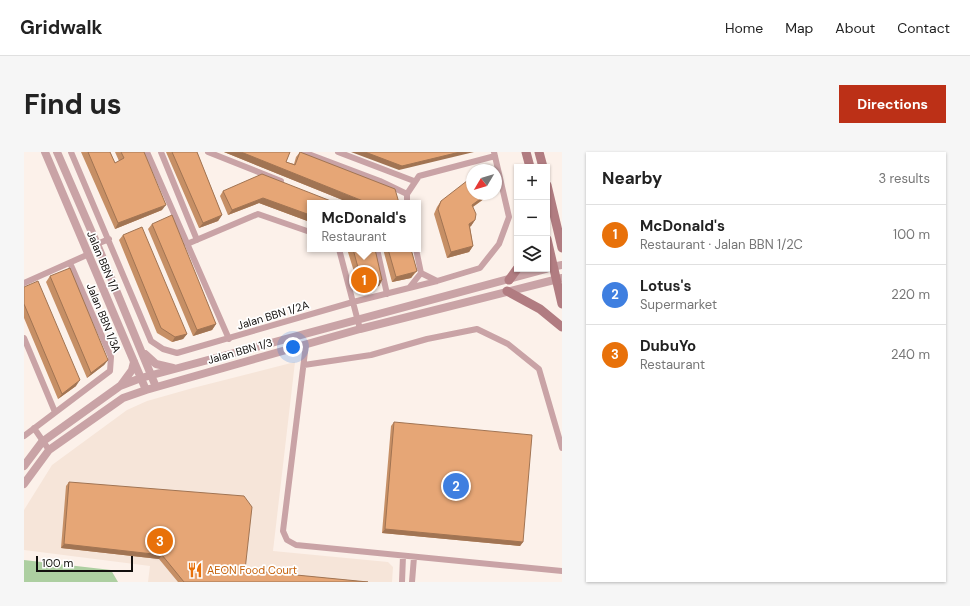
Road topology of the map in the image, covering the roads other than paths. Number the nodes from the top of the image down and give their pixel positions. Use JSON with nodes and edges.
{"nodes":[{"id":1,"x":45,"y":152,"type":"edge"},
{"id":2,"x":57,"y":152,"type":"edge"},
{"id":3,"x":71,"y":152,"type":"edge"},
{"id":4,"x":147,"y":152,"type":"edge"},
{"id":5,"x":161,"y":152,"type":"edge"},
{"id":6,"x":208,"y":152,"type":"edge"},
{"id":7,"x":303,"y":152,"type":"edge"},
{"id":8,"x":338,"y":152,"type":"edge"},
{"id":9,"x":526,"y":152,"type":"edge"},
{"id":10,"x":539,"y":152,"type":"edge"},
{"id":11,"x":494,"y":154,"type":"edge"},
{"id":12,"x":529,"y":164,"type":"edge"},
{"id":13,"x":542,"y":164,"type":"edge"},
{"id":14,"x":414,"y":181,"type":"junction"},
{"id":15,"x":288,"y":184,"type":"edge"},
{"id":16,"x":407,"y":194,"type":"junction"},
{"id":17,"x":550,"y":195,"type":"edge"},
{"id":18,"x":407,"y":200,"type":"edge"},
{"id":19,"x":560,"y":228,"type":"edge"},
{"id":20,"x":307,"y":231,"type":"edge"},
{"id":21,"x":109,"y":239,"type":"junction"},
{"id":22,"x":197,"y":240,"type":"junction"},
{"id":23,"x":97,"y":244,"type":"junction"},
{"id":24,"x":187,"y":244,"type":"junction"},
{"id":25,"x":562,"y":248,"type":"edge"},
{"id":26,"x":340,"y":252,"type":"edge"},
{"id":27,"x":378,"y":252,"type":"edge"},
{"id":28,"x":417,"y":252,"type":"edge"},
{"id":29,"x":89,"y":254,"type":"junction"},
{"id":30,"x":550,"y":256,"type":"edge"},
{"id":31,"x":70,"y":262,"type":"junction"},
{"id":32,"x":552,"y":267,"type":"edge"},
{"id":33,"x":515,"y":272,"type":"edge"},
{"id":34,"x":421,"y":273,"type":"junction"},
{"id":35,"x":559,"y":279,"type":"edge"},
{"id":36,"x":510,"y":280,"type":"junction"},
{"id":37,"x":437,"y":281,"type":"junction"},
{"id":38,"x":24,"y":283,"type":"edge"},
{"id":39,"x":408,"y":289,"type":"junction"},
{"id":40,"x":507,"y":291,"type":"junction"},
{"id":41,"x":387,"y":294,"type":"junction"},
{"id":42,"x":353,"y":302,"type":"junction"},
{"id":43,"x":562,"y":304,"type":"edge"},
{"id":44,"x":357,"y":319,"type":"junction"},
{"id":45,"x":562,"y":327,"type":"edge"},
{"id":46,"x":360,"y":329,"type":"junction"},
{"id":47,"x":24,"y":338,"type":"edge"},
{"id":48,"x":229,"y":339,"type":"junction"},
{"id":49,"x":274,"y":342,"type":"junction"},
{"id":50,"x":306,"y":344,"type":"junction"},
{"id":51,"x":140,"y":347,"type":"junction"},
{"id":52,"x":134,"y":362,"type":"junction"},
{"id":53,"x":304,"y":365,"type":"junction"},
{"id":54,"x":177,"y":369,"type":"junction"},
{"id":55,"x":150,"y":375,"type":"junction"},
{"id":56,"x":141,"y":378,"type":"junction"},
{"id":57,"x":120,"y":386,"type":"junction"},
{"id":58,"x":156,"y":387,"type":"junction"},
{"id":59,"x":146,"y":390,"type":"junction"},
{"id":60,"x":55,"y":412,"type":"junction"},
{"id":61,"x":34,"y":428,"type":"junction"},
{"id":62,"x":24,"y":436,"type":"edge"},
{"id":63,"x":42,"y":442,"type":"junction"},
{"id":64,"x":562,"y":448,"type":"edge"},
{"id":65,"x":49,"y":450,"type":"junction"},
{"id":66,"x":24,"y":466,"type":"edge"},
{"id":67,"x":24,"y":484,"type":"edge"},
{"id":68,"x":403,"y":556,"type":"junction"},
{"id":69,"x":414,"y":557,"type":"junction"},
{"id":70,"x":562,"y":571,"type":"edge"},
{"id":71,"x":402,"y":582,"type":"edge"},
{"id":72,"x":412,"y":582,"type":"edge"}],
"edges":[{"from":1,"to":29,"type":"street","name":"Jalan BBN 1/1"},
{"from":2,"to":23,"type":"street","name":"Jalan BBN 1/1"},
{"from":3,"to":21,"type":"street","name":"Jalan BBN 1/2A"},
{"from":4,"to":24,"type":"street"},
{"from":5,"to":22,"type":"street"},
{"from":6,"to":15,"type":"street"},
{"from":7,"to":16,"type":"street"},
{"from":8,"to":14,"type":"street"},
{"from":9,"to":12,"type":"main road"},
{"from":10,"to":13,"type":"main road"},
{"from":11,"to":14,"type":"street"},
{"from":11,"to":37,"type":"street","name":"Jalan BBN 1/2A"},
{"from":14,"to":16,"type":"street"},
{"from":16,"to":18,"type":"street"},
{"from":17,"to":19,"type":"main road"},
{"from":19,"to":25,"type":"main road"},
{"from":20,"to":22,"type":"street"},
{"from":21,"to":23,"type":"street"},
{"from":21,"to":48,"type":"street","name":"Jalan BBN 1/2A"},
{"from":22,"to":24,"type":"street"},
{"from":23,"to":51,"type":"street","name":"Jalan BBN 1/1"},
{"from":24,"to":48,"type":"street"},
{"from":26,"to":42,"type":"street"},
{"from":27,"to":41,"type":"street"},
{"from":28,"to":34,"type":"street"},
{"from":29,"to":31,"type":"street"},
{"from":29,"to":52,"type":"street","name":"Jalan BBN 1/1"},
{"from":30,"to":32,"type":"main road"},
{"from":31,"to":38,"type":"street"},
{"from":31,"to":60,"type":"street","name":"Jalan BBN 1/3A"},
{"from":32,"to":35,"type":"main road"},
{"from":32,"to":36,"type":"street","name":"Jalan BBN 1/3"},
{"from":33,"to":36,"type":"main road"},
{"from":34,"to":37,"type":"street"},
{"from":34,"to":39,"type":"street"},
{"from":35,"to":40,"type":"street","name":"Jalan BBN 1/3"},
{"from":35,"to":43,"type":"main road"},
{"from":36,"to":44,"type":"street","name":"Jalan BBN 1/3"},
{"from":37,"to":39,"type":"street","name":"Jalan BBN 1/2A"},
{"from":39,"to":41,"type":"street","name":"Jalan BBN 1/2A"},
{"from":40,"to":45,"type":"main road"},
{"from":40,"to":46,"type":"street","name":"Jalan BBN 1/3"},
{"from":41,"to":42,"type":"street","name":"Jalan BBN 1/2A"},
{"from":42,"to":44,"type":"street"},
{"from":42,"to":48,"type":"street","name":"Jalan BBN 1/2A"},
{"from":44,"to":46,"type":"street"},
{"from":44,"to":49,"type":"street","name":"Jalan BBN 1/3"},
{"from":46,"to":50,"type":"street","name":"Jalan BBN 1/3"},
{"from":47,"to":60,"type":"street"},
{"from":49,"to":50,"type":"street"},
{"from":49,"to":54,"type":"street","name":"Jalan BBN 1/3"},
{"from":50,"to":53,"type":"street"},
{"from":50,"to":58,"type":"street","name":"Jalan BBN 1/3"},
{"from":51,"to":54,"type":"street"},
{"from":51,"to":55,"type":"street","name":"Jalan BBN 1/1"},
{"from":52,"to":56,"type":"street","name":"Jalan BBN 1/1"},
{"from":52,"to":57,"type":"street"},
{"from":53,"to":64,"type":"street"},
{"from":53,"to":68,"type":"street"},
{"from":54,"to":55,"type":"street","name":"Jalan BBN 1/3"},
{"from":55,"to":56,"type":"street","name":"Jalan BBN 1/3"},
{"from":55,"to":58,"type":"street","name":"Jalan BBN 1/1"},
{"from":56,"to":57,"type":"street","name":"Jalan BBN 1/3"},
{"from":56,"to":59,"type":"street","name":"Jalan BBN 1/1"},
{"from":57,"to":63,"type":"street","name":"Jalan BBN 1/3"},
{"from":58,"to":59,"type":"street","name":"Jalan BBN 1/3"},
{"from":59,"to":65,"type":"street","name":"Jalan BBN 1/3"},
{"from":60,"to":61,"type":"street","name":"Jalan BBN 1/3A"},
{"from":61,"to":62,"type":"street","name":"Jalan BBN 1/3A"},
{"from":61,"to":63,"type":"street"},
{"from":63,"to":65,"type":"street"},
{"from":63,"to":66,"type":"street","name":"Jalan BBN 1/3"},
{"from":65,"to":67,"type":"street","name":"Jalan BBN 1/3"},
{"from":68,"to":69,"type":"street"},
{"from":68,"to":71,"type":"street"},
{"from":69,"to":70,"type":"street"},
{"from":69,"to":72,"type":"street"}]}
